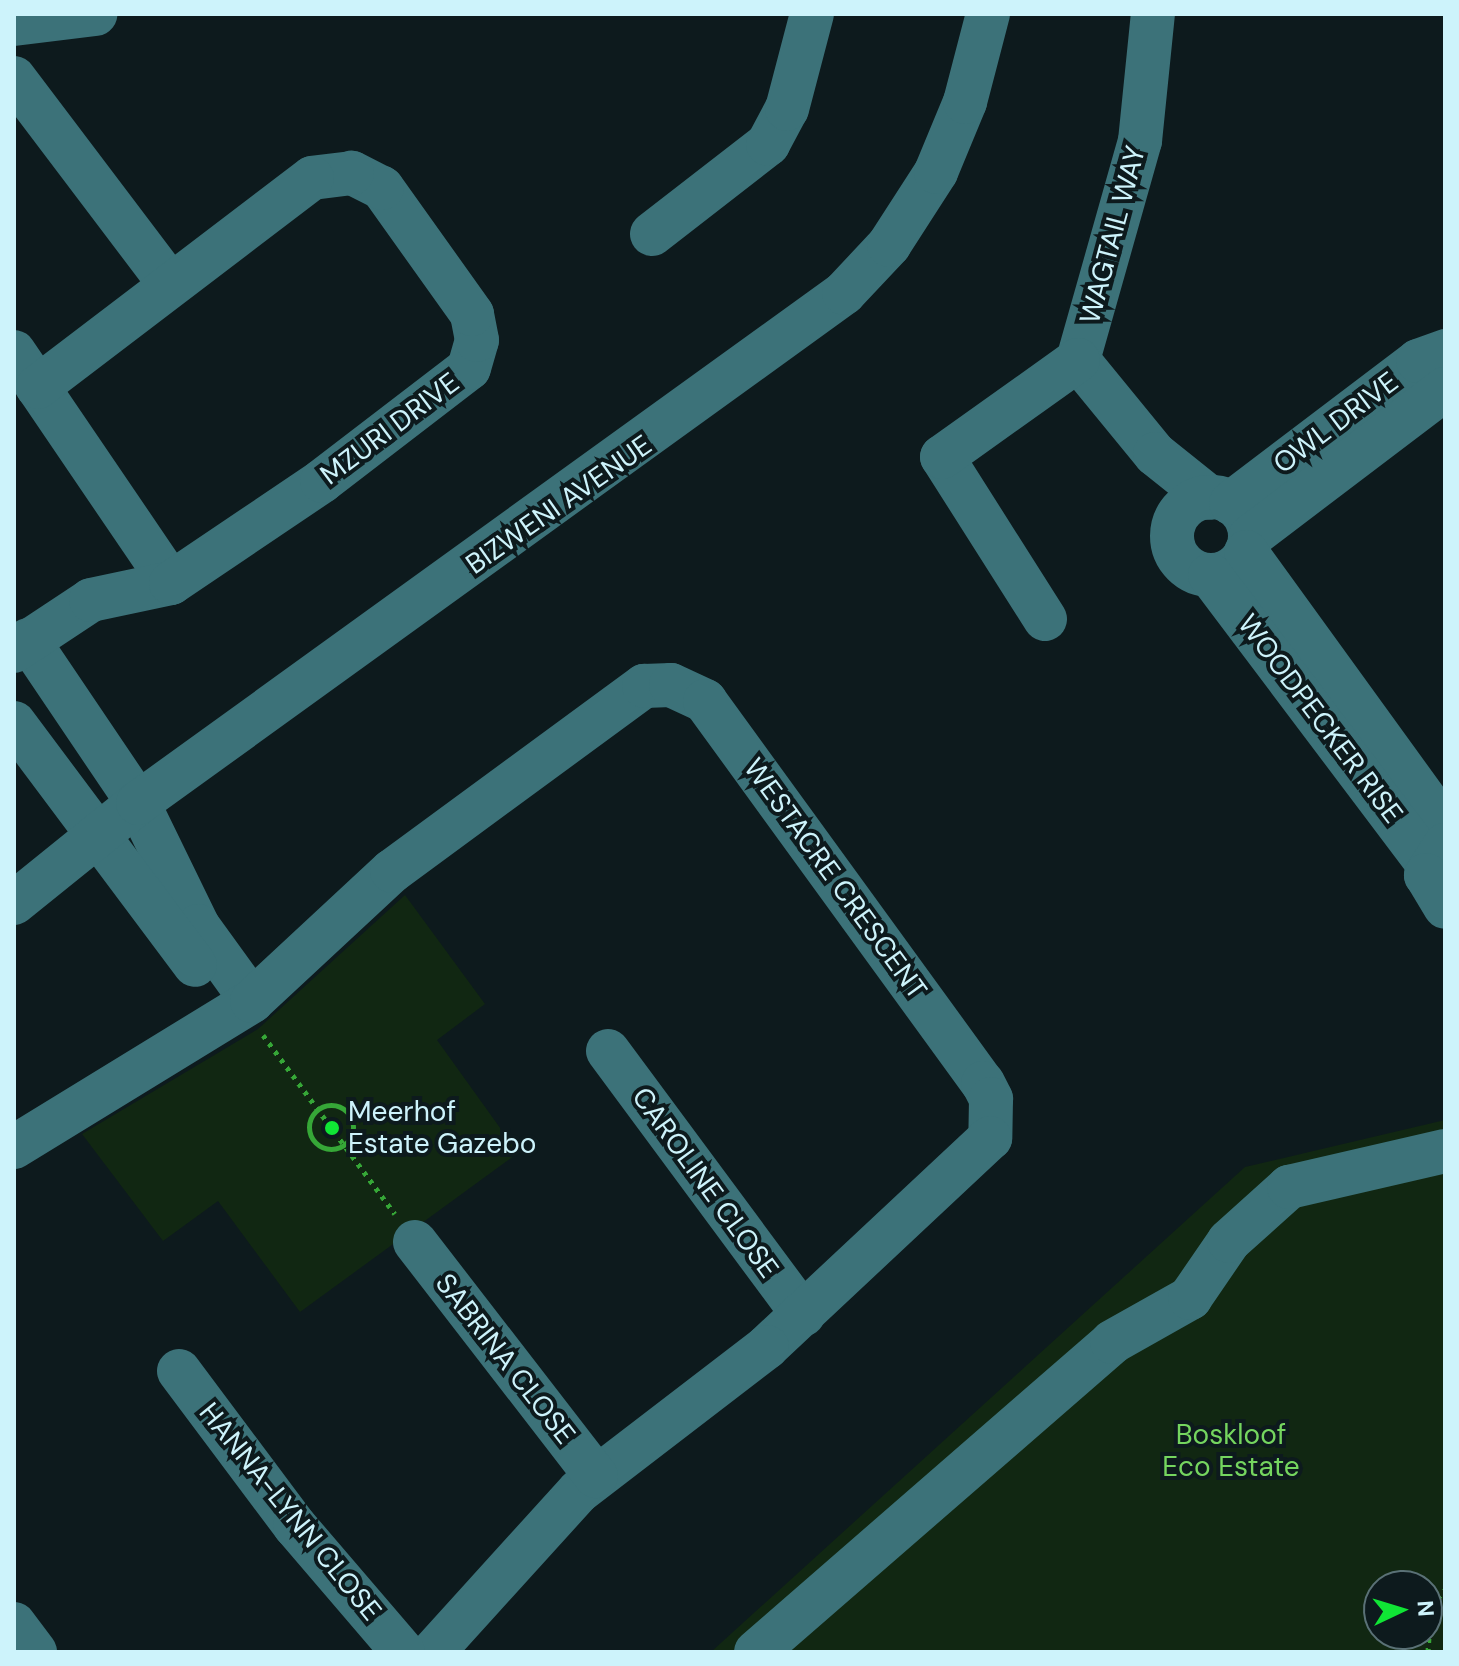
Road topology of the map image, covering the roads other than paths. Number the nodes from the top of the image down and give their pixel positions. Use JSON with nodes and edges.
{"nodes":[{"id":1,"x":95,"y":14,"type":"edge"},
{"id":2,"x":812,"y":14,"type":"edge"},
{"id":3,"x":988,"y":14,"type":"edge"},
{"id":4,"x":1153,"y":14,"type":"edge"},
{"id":5,"x":14,"y":24,"type":"edge"},
{"id":6,"x":14,"y":78,"type":"edge"},
{"id":7,"x":652,"y":234,"type":"dead end"},
{"id":8,"x":170,"y":284,"type":"junction"},
{"id":9,"x":1445,"y":351,"type":"edge"},
{"id":10,"x":1078,"y":360,"type":"junction"},
{"id":11,"x":26,"y":370,"type":"edge"},
{"id":12,"x":1445,"y":389,"type":"edge"},
{"id":13,"x":1223,"y":522,"type":"junction"},
{"id":14,"x":1210,"y":575,"type":"junction"},
{"id":15,"x":171,"y":583,"type":"junction"},
{"id":16,"x":1045,"y":619,"type":"dead end"},
{"id":17,"x":21,"y":645,"type":"edge"},
{"id":18,"x":14,"y":723,"type":"edge"},
{"id":19,"x":138,"y":803,"type":"junction"},
{"id":20,"x":101,"y":837,"type":"junction"},
{"id":21,"x":1439,"y":845,"type":"edge"},
{"id":22,"x":14,"y":903,"type":"edge"},
{"id":23,"x":1445,"y":907,"type":"edge"},
{"id":24,"x":242,"y":1008,"type":"junction"},
{"id":25,"x":608,"y":1051,"type":"dead end"},
{"id":26,"x":14,"y":1147,"type":"edge"},
{"id":27,"x":1445,"y":1151,"type":"edge"},
{"id":28,"x":410,"y":1235,"type":"road end"},
{"id":29,"x":803,"y":1315,"type":"junction"},
{"id":30,"x":179,"y":1371,"type":"dead end"},
{"id":31,"x":596,"y":1476,"type":"junction"},
{"id":32,"x":14,"y":1624,"type":"edge"},
{"id":33,"x":35,"y":1652,"type":"edge"},
{"id":34,"x":403,"y":1652,"type":"edge"},
{"id":35,"x":433,"y":1652,"type":"edge"},
{"id":36,"x":756,"y":1652,"type":"edge"}],
"edges":[{"from":1,"to":5,"type":"street"},
{"from":2,"to":7,"type":"street"},
{"from":3,"to":19,"type":"street","name":"BIZWENI AVENUE"},
{"from":4,"to":10,"type":"street","name":"WAGTAIL WAY"},
{"from":6,"to":8,"type":"street"},
{"from":8,"to":11,"type":"street","name":"MZURI DRIVE"},
{"from":8,"to":15,"type":"street","name":"MZURI DRIVE"},
{"from":9,"to":13,"type":"street","name":"OWL DRIVE"},
{"from":10,"to":13,"type":"street","name":"WOODPECKER RISE"},
{"from":10,"to":16,"type":"street"},
{"from":11,"to":15,"type":"street"},
{"from":12,"to":13,"type":"street","name":"OWL DRIVE"},
{"from":13,"to":14,"type":"street"},
{"from":13,"to":14,"type":"street","name":"WOODPECKER RISE"},
{"from":13,"to":21,"type":"street","name":"WOODPECKER RISE"},
{"from":14,"to":21,"type":"street","name":"WOODPECKER RISE"},
{"from":15,"to":17,"type":"street","name":"MZURI DRIVE"},
{"from":17,"to":19,"type":"street"},
{"from":18,"to":20,"type":"street"},
{"from":19,"to":20,"type":"street","name":"BIZWENI AVENUE"},
{"from":19,"to":24,"type":"street"},
{"from":20,"to":22,"type":"street","name":"BIZWENI AVENUE"},
{"from":20,"to":24,"type":"street"},
{"from":21,"to":23,"type":"street"},
{"from":24,"to":26,"type":"street","name":"WESTACRE CRESCENT"},
{"from":24,"to":29,"type":"street","name":"WESTACRE CRESCENT"},
{"from":25,"to":29,"type":"street","name":"CAROLINE CLOSE"},
{"from":27,"to":36,"type":"street"},
{"from":28,"to":31,"type":"street","name":"SABRINA CLOSE"},
{"from":29,"to":31,"type":"street","name":"WESTACRE CRESCENT"},
{"from":30,"to":34,"type":"street","name":"HANNA-LYNN CLOSE"},
{"from":31,"to":35,"type":"street","name":"WESTACRE CRESCENT"},
{"from":32,"to":33,"type":"street"}]}
